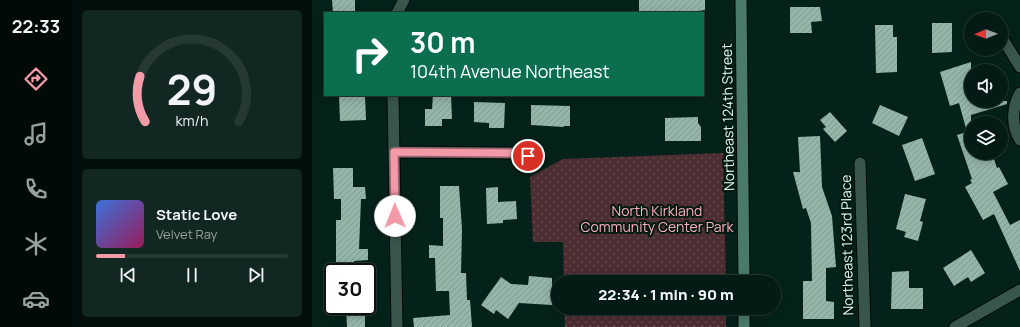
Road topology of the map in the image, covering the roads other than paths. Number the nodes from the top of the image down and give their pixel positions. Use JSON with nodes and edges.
{"nodes":[{"id":1,"x":404,"y":0,"type":"edge"},
{"id":2,"x":741,"y":0,"type":"edge"},
{"id":3,"x":398,"y":12,"type":"edge"},
{"id":4,"x":1008,"y":47,"type":"edge"},
{"id":5,"x":1020,"y":67,"type":"edge"},
{"id":6,"x":1020,"y":93,"type":"edge"},
{"id":7,"x":393,"y":96,"type":"edge"},
{"id":8,"x":1018,"y":137,"type":"edge"},
{"id":9,"x":394,"y":152,"type":"junction"},
{"id":10,"x":528,"y":156,"type":"dead end"},
{"id":11,"x":860,"y":162,"type":"dead end"},
{"id":12,"x":744,"y":275,"type":"edge"},
{"id":13,"x":1020,"y":290,"type":"edge"},
{"id":14,"x":744,"y":315,"type":"edge"},
{"id":15,"x":397,"y":327,"type":"edge"},
{"id":16,"x":744,"y":327,"type":"edge"},
{"id":17,"x":864,"y":327,"type":"edge"},
{"id":18,"x":955,"y":327,"type":"edge"}],
"edges":[{"from":1,"to":3,"type":"street"},
{"from":2,"to":12,"type":"main road","name":"Northeast 124th Street"},
{"from":4,"to":5,"type":"street"},
{"from":6,"to":8,"type":"street"},
{"from":7,"to":9,"type":"street"},
{"from":9,"to":10,"type":"street"},
{"from":9,"to":15,"type":"street"},
{"from":11,"to":17,"type":"street","name":"Northeast 123rd Place"},
{"from":13,"to":18,"type":"street"},
{"from":14,"to":16,"type":"main road"}]}
